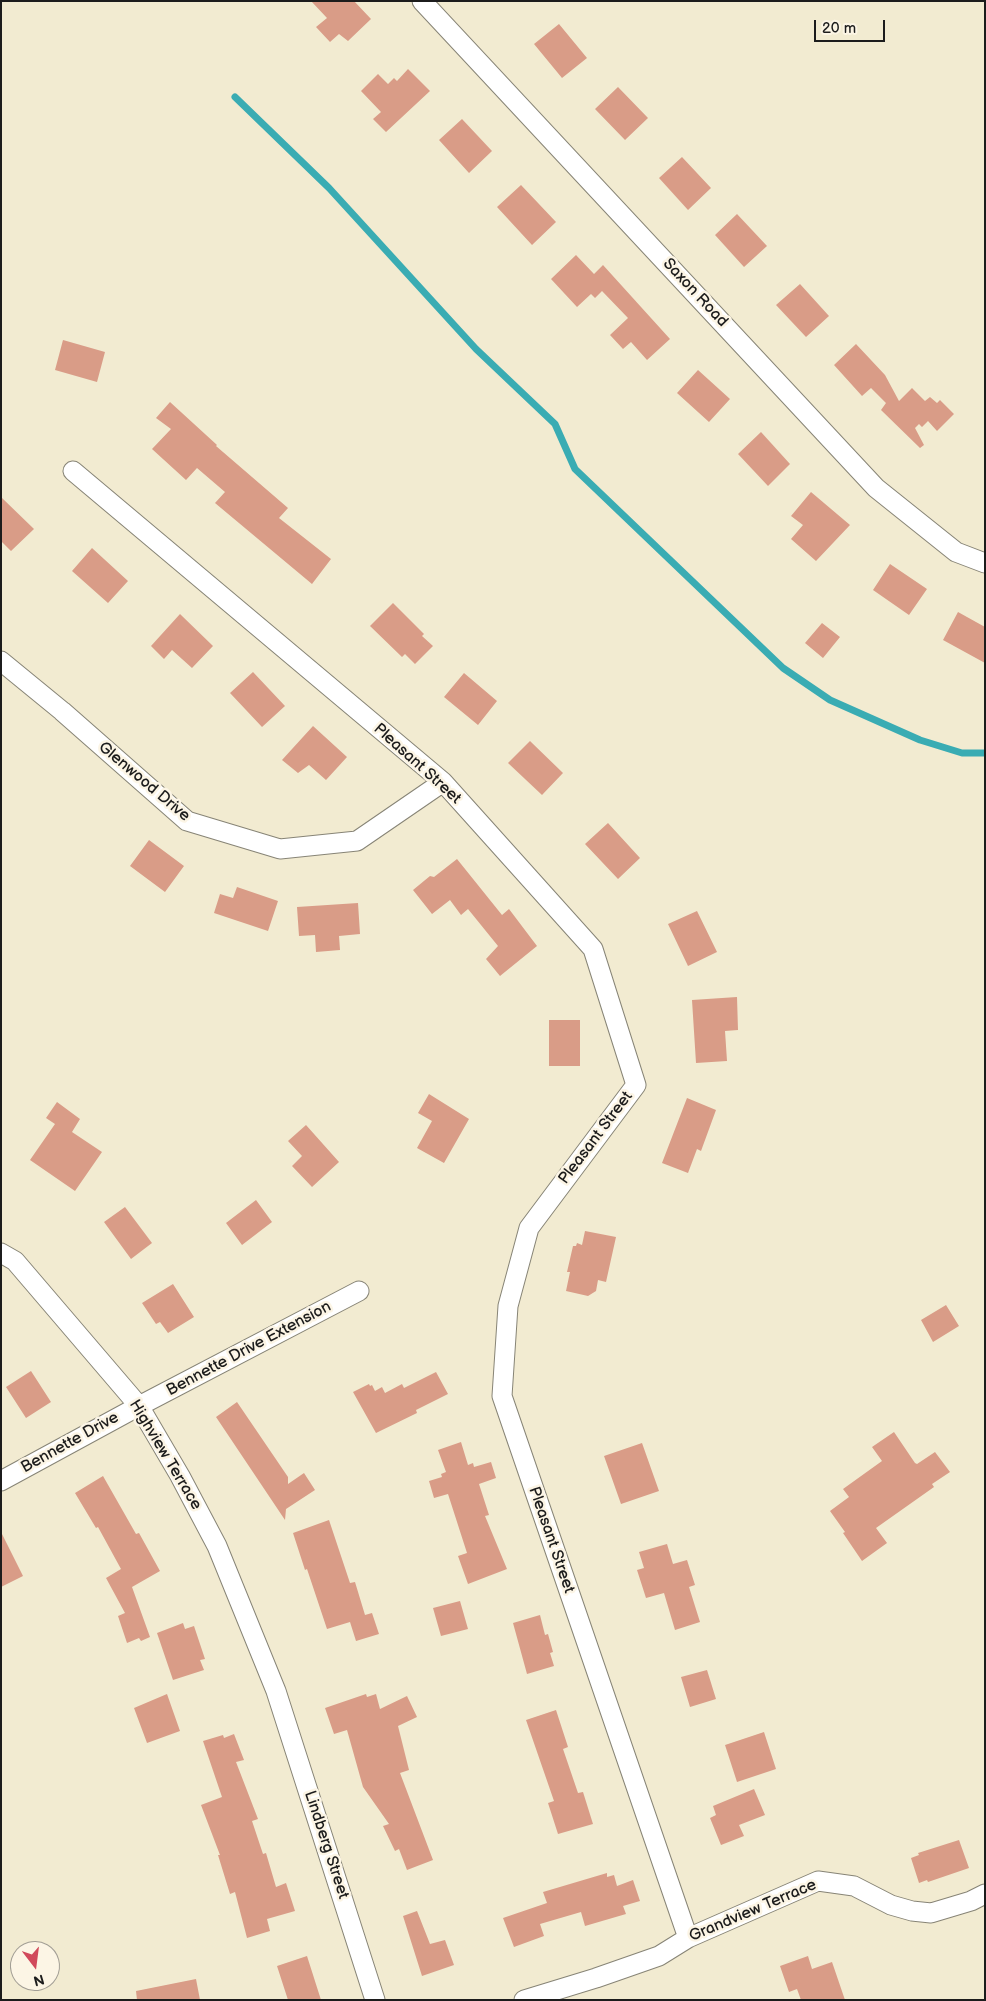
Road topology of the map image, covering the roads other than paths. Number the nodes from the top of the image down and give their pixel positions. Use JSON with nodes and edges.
{"nodes":[{"id":1,"x":422,"y":1,"type":"edge"},
{"id":2,"x":73,"y":472,"type":"dead end"},
{"id":3,"x":985,"y":563,"type":"edge"},
{"id":4,"x":1,"y":661,"type":"edge"},
{"id":5,"x":443,"y":782,"type":"junction"},
{"id":6,"x":1,"y":1253,"type":"edge"},
{"id":7,"x":358,"y":1291,"type":"dead end"},
{"id":8,"x":139,"y":1406,"type":"junction"},
{"id":9,"x":1,"y":1481,"type":"edge"},
{"id":10,"x":276,"y":1690,"type":"joint"},
{"id":11,"x":985,"y":1894,"type":"edge"},
{"id":12,"x":688,"y":1938,"type":"junction"},
{"id":13,"x":375,"y":2000,"type":"edge"},
{"id":14,"x":524,"y":2000,"type":"edge"}],
"edges":[{"from":1,"to":3,"type":"street","name":"Saxon Road"},
{"from":2,"to":5,"type":"street","name":"Pleasant Street"},
{"from":4,"to":5,"type":"street","name":"Glenwood Drive"},
{"from":5,"to":12,"type":"street","name":"Pleasant Street"},
{"from":6,"to":8,"type":"street","name":"Highview Terrace"},
{"from":7,"to":8,"type":"street","name":"Bennette Drive Extension"},
{"from":8,"to":9,"type":"street","name":"Bennette Drive"},
{"from":8,"to":10,"type":"street","name":"Highview Terrace"},
{"from":10,"to":13,"type":"street","name":"Lindberg Street"},
{"from":11,"to":12,"type":"street","name":"Grandview Terrace"},
{"from":12,"to":14,"type":"street","name":"Grandview Terrace"}]}
